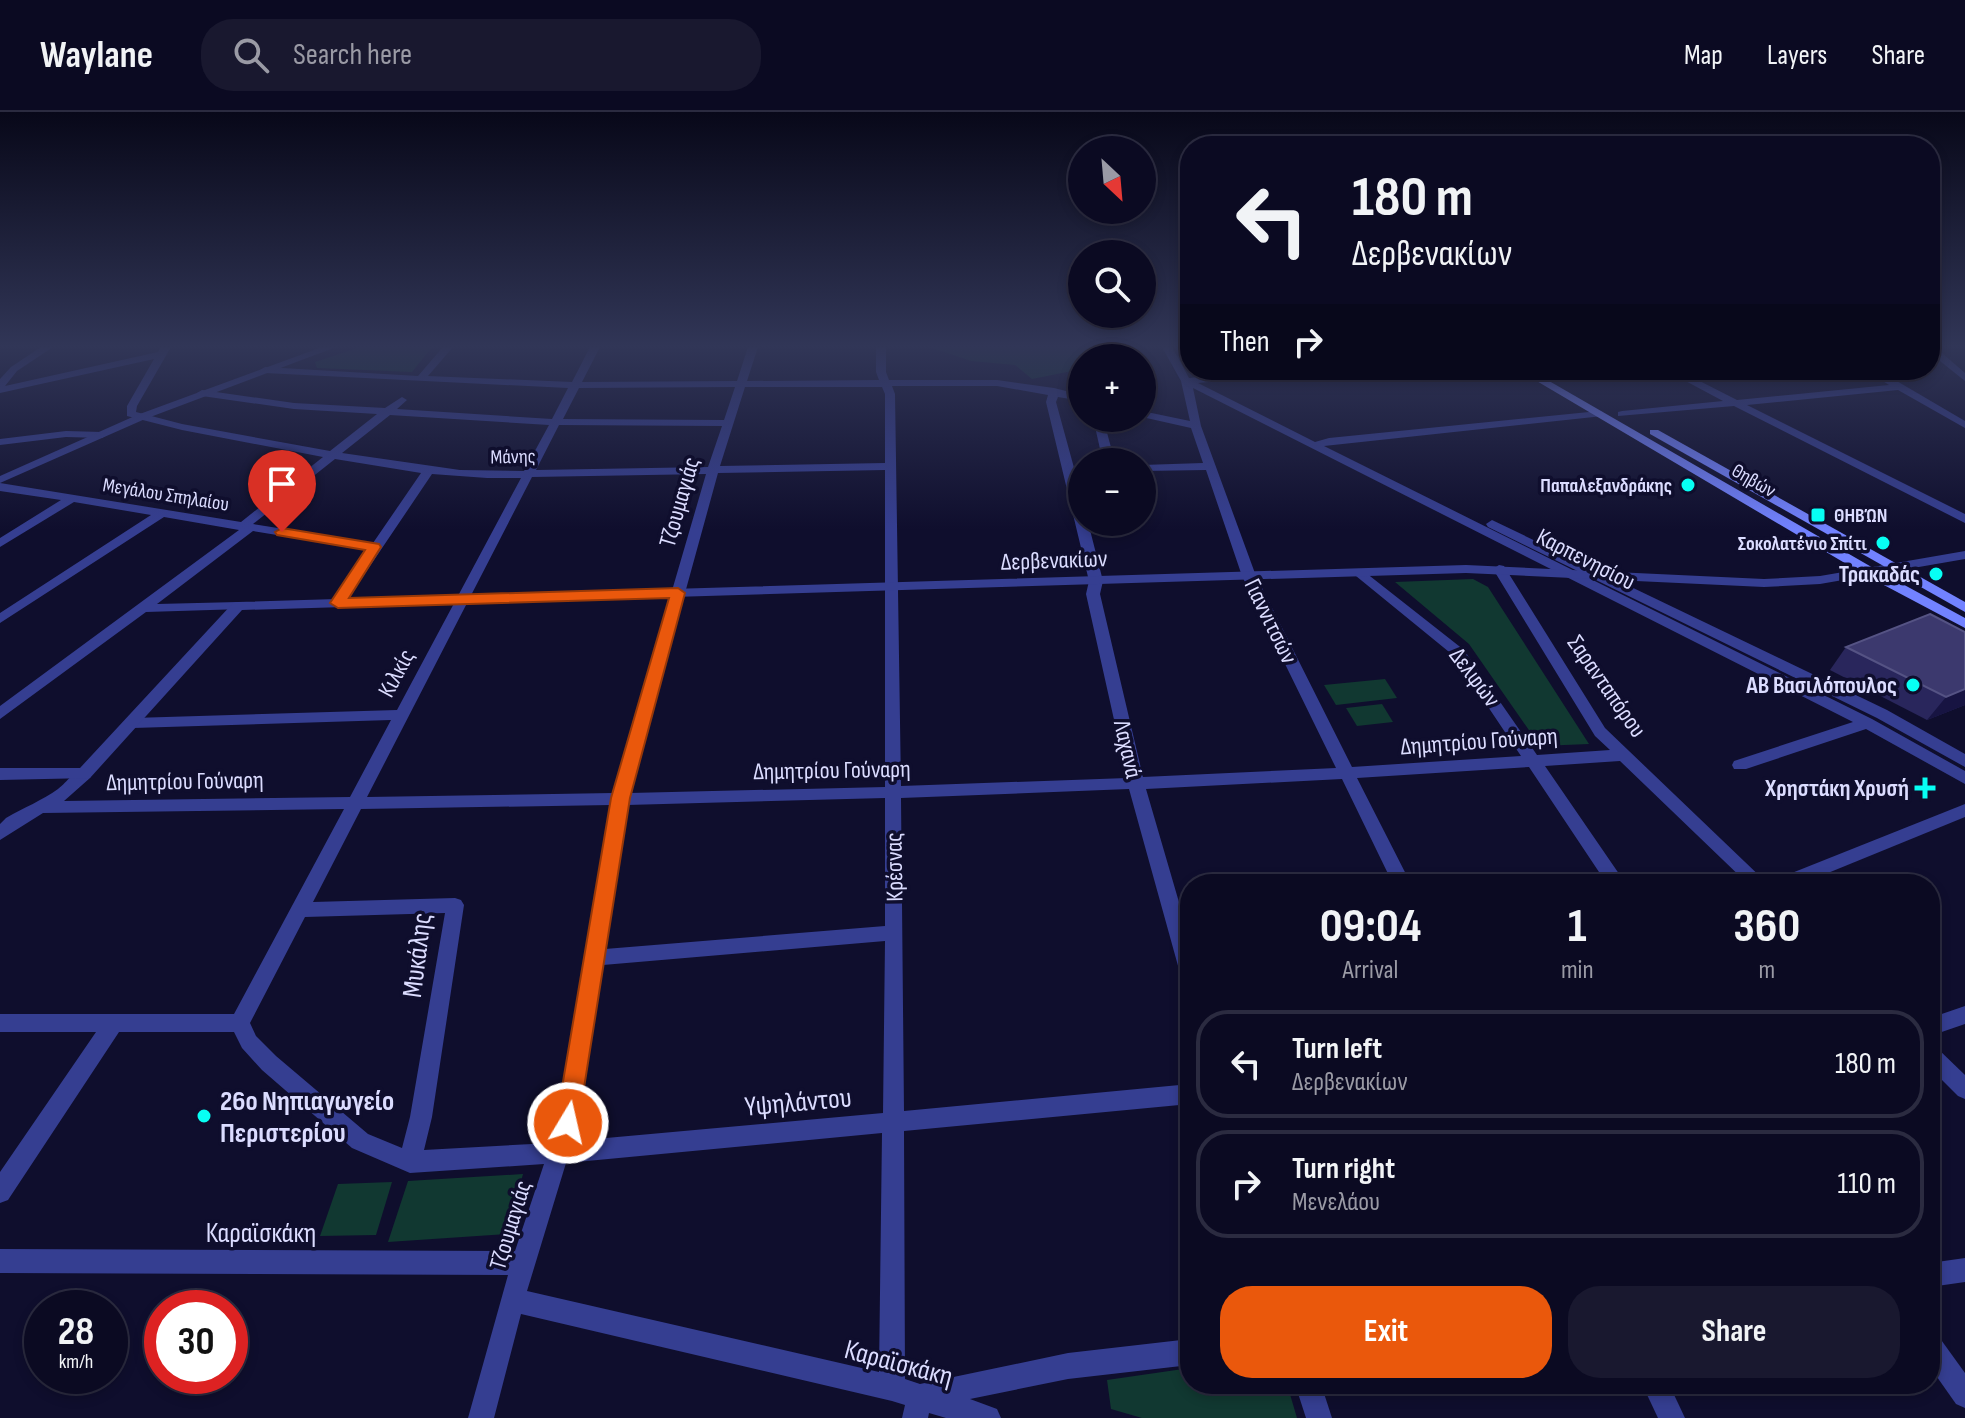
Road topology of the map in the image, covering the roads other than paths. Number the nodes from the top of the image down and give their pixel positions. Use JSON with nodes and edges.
{"nodes":[{"id":1,"x":132,"y":408,"type":"edge"},
{"id":2,"x":164,"y":408,"type":"edge"},
{"id":3,"x":331,"y":408,"type":"edge"},
{"id":4,"x":392,"y":408,"type":"edge"},
{"id":5,"x":562,"y":408,"type":"edge"},
{"id":6,"x":734,"y":408,"type":"edge"},
{"id":7,"x":889,"y":408,"type":"edge"},
{"id":8,"x":1053,"y":408,"type":"edge"},
{"id":9,"x":1192,"y":408,"type":"edge"},
{"id":10,"x":1239,"y":408,"type":"edge"},
{"id":11,"x":1261,"y":408,"type":"edge"},
{"id":12,"x":1589,"y":408,"type":"edge"},
{"id":13,"x":1611,"y":408,"type":"edge"},
{"id":14,"x":1685,"y":408,"type":"edge"},
{"id":15,"x":1747,"y":408,"type":"edge"},
{"id":16,"x":1936,"y":408,"type":"edge"},
{"id":17,"x":387,"y":412,"type":"junction"},
{"id":18,"x":1599,"y":414,"type":"junction"},
{"id":19,"x":1622,"y":414,"type":"junction"},
{"id":20,"x":141,"y":417,"type":"junction"},
{"id":21,"x":1156,"y":417,"type":"edge"},
{"id":22,"x":555,"y":422,"type":"junction"},
{"id":23,"x":729,"y":423,"type":"junction"},
{"id":24,"x":1964,"y":424,"type":"edge"},
{"id":25,"x":1196,"y":426,"type":"junction"},
{"id":26,"x":102,"y":435,"type":"junction"},
{"id":27,"x":1329,"y":441,"type":"junction"},
{"id":28,"x":0,"y":442,"type":"edge"},
{"id":29,"x":1313,"y":446,"type":"junction"},
{"id":30,"x":1068,"y":448,"type":"edge"},
{"id":31,"x":333,"y":455,"type":"junction"},
{"id":32,"x":891,"y":466,"type":"junction"},
{"id":33,"x":1210,"y":466,"type":"junction"},
{"id":34,"x":1156,"y":468,"type":"edge"},
{"id":35,"x":429,"y":470,"type":"junction"},
{"id":36,"x":713,"y":470,"type":"junction"},
{"id":37,"x":527,"y":474,"type":"junction"},
{"id":38,"x":0,"y":480,"type":"edge"},
{"id":39,"x":0,"y":487,"type":"edge"},
{"id":40,"x":71,"y":499,"type":"junction"},
{"id":41,"x":160,"y":514,"type":"junction"},
{"id":42,"x":1965,"y":519,"type":"edge"},
{"id":43,"x":247,"y":527,"type":"junction"},
{"id":44,"x":1086,"y":536,"type":"edge"},
{"id":45,"x":0,"y":543,"type":"edge"},
{"id":46,"x":374,"y":547,"type":"junction"},
{"id":47,"x":1965,"y":555,"type":"edge"},
{"id":48,"x":1890,"y":568,"type":"junction"},
{"id":49,"x":1499,"y":569,"type":"junction"},
{"id":50,"x":1870,"y":572,"type":"junction"},
{"id":51,"x":1361,"y":573,"type":"junction"},
{"id":52,"x":1564,"y":573,"type":"junction"},
{"id":53,"x":1592,"y":574,"type":"junction"},
{"id":54,"x":1249,"y":576,"type":"junction"},
{"id":55,"x":1096,"y":581,"type":"junction"},
{"id":56,"x":892,"y":587,"type":"junction"},
{"id":57,"x":678,"y":593,"type":"junction"},
{"id":58,"x":462,"y":599,"type":"junction"},
{"id":59,"x":338,"y":603,"type":"junction"},
{"id":60,"x":238,"y":606,"type":"junction"},
{"id":61,"x":141,"y":608,"type":"junction"},
{"id":62,"x":1965,"y":608,"type":"edge"},
{"id":63,"x":0,"y":619,"type":"edge"},
{"id":64,"x":1965,"y":624,"type":"edge"},
{"id":65,"x":0,"y":714,"type":"edge"},
{"id":66,"x":401,"y":715,"type":"junction"},
{"id":67,"x":133,"y":723,"type":"junction"},
{"id":68,"x":1867,"y":723,"type":"junction"},
{"id":69,"x":1621,"y":755,"type":"junction"},
{"id":70,"x":1965,"y":761,"type":"edge"},
{"id":71,"x":1535,"y":762,"type":"junction"},
{"id":72,"x":1740,"y":765,"type":"dead end"},
{"id":73,"x":1346,"y":773,"type":"junction"},
{"id":74,"x":0,"y":774,"type":"edge"},
{"id":75,"x":84,"y":774,"type":"junction"},
{"id":76,"x":1965,"y":778,"type":"edge"},
{"id":77,"x":1136,"y":784,"type":"junction"},
{"id":78,"x":893,"y":794,"type":"junction"},
{"id":79,"x":620,"y":798,"type":"junction"},
{"id":80,"x":354,"y":804,"type":"junction"},
{"id":81,"x":44,"y":807,"type":"junction"},
{"id":82,"x":1965,"y":810,"type":"edge"},
{"id":83,"x":0,"y":834,"type":"edge"},
{"id":84,"x":1397,"y":874,"type":"edge"},
{"id":85,"x":1610,"y":874,"type":"edge"},
{"id":86,"x":1748,"y":874,"type":"edge"},
{"id":87,"x":1808,"y":874,"type":"edge"},
{"id":88,"x":299,"y":910,"type":"junction"},
{"id":89,"x":894,"y":933,"type":"junction"},
{"id":90,"x":1180,"y":938,"type":"edge"},
{"id":91,"x":596,"y":958,"type":"junction"},
{"id":92,"x":1965,"y":1015,"type":"edge"},
{"id":93,"x":0,"y":1023,"type":"edge"},
{"id":94,"x":240,"y":1023,"type":"junction"},
{"id":95,"x":1940,"y":1024,"type":"edge"},
{"id":96,"x":112,"y":1025,"type":"junction"},
{"id":97,"x":1940,"y":1064,"type":"edge"},
{"id":98,"x":1965,"y":1089,"type":"edge"},
{"id":99,"x":1180,"y":1095,"type":"edge"},
{"id":100,"x":894,"y":1122,"type":"junction"},
{"id":101,"x":557,"y":1153,"type":"junction"},
{"id":102,"x":410,"y":1162,"type":"junction"},
{"id":103,"x":0,"y":1192,"type":"edge"},
{"id":104,"x":0,"y":1261,"type":"edge"},
{"id":105,"x":523,"y":1263,"type":"junction"},
{"id":106,"x":1965,"y":1270,"type":"edge"},
{"id":107,"x":1940,"y":1274,"type":"edge"},
{"id":108,"x":513,"y":1300,"type":"junction"},
{"id":109,"x":1180,"y":1353,"type":"edge"},
{"id":110,"x":1940,"y":1360,"type":"edge"},
{"id":111,"x":892,"y":1388,"type":"junction"},
{"id":112,"x":1311,"y":1394,"type":"edge"},
{"id":113,"x":1660,"y":1394,"type":"edge"},
{"id":114,"x":1965,"y":1395,"type":"edge"},
{"id":115,"x":918,"y":1408,"type":"edge"},
{"id":116,"x":481,"y":1418,"type":"edge"},
{"id":117,"x":988,"y":1418,"type":"edge"},
{"id":118,"x":1319,"y":1418,"type":"edge"},
{"id":119,"x":1672,"y":1418,"type":"edge"}],
"edges":[{"from":1,"to":20,"type":"street"},
{"from":2,"to":20,"type":"street"},
{"from":3,"to":17,"type":"street"},
{"from":4,"to":17,"type":"street"},
{"from":5,"to":22,"type":"street","name":"Κιλκίς"},
{"from":6,"to":23,"type":"street","name":"Τζουμαγιάς"},
{"from":7,"to":32,"type":"street","name":"Κρέσνας"},
{"from":8,"to":30,"type":"street","name":"Λαχανά"},
{"from":9,"to":25,"type":"street","name":"Γιαννιτσών"},
{"from":10,"to":29,"type":"street","name":"Καρπενησίου"},
{"from":11,"to":27,"type":"street","name":"Καρπενησίου"},
{"from":12,"to":18,"type":"main road","name":"Θηβών"},
{"from":13,"to":19,"type":"main road","name":"Θηβών"},
{"from":14,"to":19,"type":"street"},
{"from":15,"to":42,"type":"street"},
{"from":16,"to":24,"type":"street"},
{"from":17,"to":22,"type":"street"},
{"from":17,"to":31,"type":"street"},
{"from":18,"to":27,"type":"street"},
{"from":18,"to":50,"type":"main road","name":"Θηβών"},
{"from":19,"to":48,"type":"main road","name":"Θηβών"},
{"from":20,"to":26,"type":"street"},
{"from":20,"to":31,"type":"street","name":"Μάνης"},
{"from":21,"to":25,"type":"street"},
{"from":22,"to":23,"type":"street"},
{"from":22,"to":37,"type":"street","name":"Κιλκίς"},
{"from":23,"to":36,"type":"street","name":"Τζουμαγιάς"},
{"from":25,"to":33,"type":"street","name":"Γιαννιτσών"},
{"from":26,"to":28,"type":"street"},
{"from":26,"to":38,"type":"street"},
{"from":27,"to":29,"type":"street"},
{"from":27,"to":53,"type":"street","name":"Καρπενησίου"},
{"from":29,"to":52,"type":"street","name":"Καρπενησίου"},
{"from":31,"to":35,"type":"street","name":"Μάνης"},
{"from":31,"to":43,"type":"street"},
{"from":32,"to":36,"type":"street","name":"Μάνης"},
{"from":32,"to":56,"type":"street","name":"Κρέσνας"},
{"from":33,"to":34,"type":"street"},
{"from":33,"to":54,"type":"street","name":"Γιαννιτσών"},
{"from":35,"to":37,"type":"street","name":"Μάνης"},
{"from":35,"to":46,"type":"street"},
{"from":36,"to":37,"type":"street","name":"Μάνης"},
{"from":36,"to":57,"type":"street","name":"Τζουμαγιάς"},
{"from":37,"to":58,"type":"street","name":"Κιλκίς"},
{"from":39,"to":40,"type":"street","name":"Μεγάλου Σπηλαίου"},
{"from":40,"to":41,"type":"street","name":"Μεγάλου Σπηλαίου"},
{"from":40,"to":45,"type":"street"},
{"from":41,"to":43,"type":"street","name":"Μεγάλου Σπηλαίου"},
{"from":41,"to":63,"type":"street"},
{"from":43,"to":46,"type":"street","name":"Μεγάλου Σπηλαίου"},
{"from":43,"to":61,"type":"street"},
{"from":44,"to":55,"type":"street","name":"Λαχανά"},
{"from":46,"to":59,"type":"street"},
{"from":47,"to":48,"type":"street","name":"Δερβενακίων"},
{"from":48,"to":50,"type":"street","name":"Δερβενακίων"},
{"from":48,"to":62,"type":"main road","name":"Θηβών"},
{"from":49,"to":51,"type":"street","name":"Δερβενακίων"},
{"from":49,"to":52,"type":"street","name":"Δερβενακίων"},
{"from":49,"to":69,"type":"street","name":"Σαρανταπόρου"},
{"from":50,"to":53,"type":"street","name":"Δερβενακίων"},
{"from":50,"to":64,"type":"main road","name":"Θηβών"},
{"from":51,"to":54,"type":"street","name":"Δερβενακίων"},
{"from":51,"to":71,"type":"street","name":"Δελφών"},
{"from":52,"to":53,"type":"street","name":"Δερβενακίων"},
{"from":52,"to":68,"type":"street","name":"Καρπενησίου"},
{"from":53,"to":70,"type":"street","name":"Καρπενησίου"},
{"from":54,"to":55,"type":"street","name":"Δερβενακίων"},
{"from":54,"to":73,"type":"street","name":"Γιαννιτσών"},
{"from":55,"to":56,"type":"street","name":"Δερβενακίων"},
{"from":55,"to":77,"type":"street","name":"Λαχανά"},
{"from":56,"to":57,"type":"street","name":"Δερβενακίων"},
{"from":56,"to":78,"type":"street","name":"Κρέσνας"},
{"from":57,"to":58,"type":"street","name":"Δερβενακίων"},
{"from":57,"to":79,"type":"street","name":"Τζουμαγιάς"},
{"from":58,"to":59,"type":"street","name":"Δερβενακίων"},
{"from":58,"to":66,"type":"street","name":"Κιλκίς"},
{"from":59,"to":60,"type":"street","name":"Δερβενακίων"},
{"from":60,"to":61,"type":"street","name":"Δερβενακίων"},
{"from":60,"to":67,"type":"street"},
{"from":61,"to":65,"type":"street"},
{"from":66,"to":67,"type":"street"},
{"from":66,"to":80,"type":"street","name":"Κιλκίς"},
{"from":67,"to":75,"type":"street"},
{"from":68,"to":72,"type":"street"},
{"from":68,"to":76,"type":"street","name":"Καρπενησίου"},
{"from":69,"to":71,"type":"street","name":"Δημητρίου Γούναρη"},
{"from":69,"to":86,"type":"street","name":"Σαρανταπόρου"},
{"from":71,"to":73,"type":"street","name":"Δημητρίου Γούναρη"},
{"from":71,"to":85,"type":"street","name":"Δελφών"},
{"from":73,"to":77,"type":"street","name":"Δημητρίου Γούναρη"},
{"from":73,"to":84,"type":"street","name":"Γιαννιτσών"},
{"from":74,"to":75,"type":"street","name":"Δημητρίου Γούναρη"},
{"from":75,"to":81,"type":"street"},
{"from":77,"to":78,"type":"street","name":"Δημητρίου Γούναρη"},
{"from":77,"to":90,"type":"street","name":"Λαχανά"},
{"from":78,"to":79,"type":"street","name":"Δημητρίου Γούναρη"},
{"from":78,"to":89,"type":"street","name":"Κρέσνας"},
{"from":79,"to":80,"type":"street","name":"Δημητρίου Γούναρη"},
{"from":79,"to":91,"type":"street","name":"Τζουμαγιάς"},
{"from":80,"to":81,"type":"street","name":"Δημητρίου Γούναρη"},
{"from":80,"to":88,"type":"street","name":"Κιλκίς"},
{"from":81,"to":83,"type":"street"},
{"from":82,"to":87,"type":"street"},
{"from":88,"to":94,"type":"street","name":"Κιλκίς"},
{"from":88,"to":102,"type":"street","name":"Μυκάλης"},
{"from":89,"to":91,"type":"street"},
{"from":89,"to":100,"type":"street","name":"Κρέσνας"},
{"from":91,"to":101,"type":"street","name":"Τζουμαγιάς"},
{"from":92,"to":95,"type":"street"},
{"from":93,"to":96,"type":"street"},
{"from":94,"to":96,"type":"street"},
{"from":94,"to":102,"type":"street"},
{"from":96,"to":103,"type":"street"},
{"from":97,"to":98,"type":"street"},
{"from":99,"to":100,"type":"street","name":"Υψηλάντου"},
{"from":100,"to":101,"type":"street","name":"Υψηλάντου"},
{"from":100,"to":111,"type":"street","name":"Κρέσνας"},
{"from":101,"to":102,"type":"street","name":"Υψηλάντου"},
{"from":101,"to":105,"type":"street","name":"Τζουμαγιάς"},
{"from":104,"to":105,"type":"street","name":"Καραϊσκάκη"},
{"from":105,"to":108,"type":"street","name":"Τζουμαγιάς"},
{"from":106,"to":107,"type":"street"},
{"from":108,"to":111,"type":"street","name":"Καραϊσκάκη"},
{"from":108,"to":116,"type":"street","name":"Τζουμαγιάς"},
{"from":109,"to":115,"type":"street"},
{"from":110,"to":114,"type":"street"},
{"from":111,"to":115,"type":"street","name":"Καραϊσκάκη"},
{"from":112,"to":118,"type":"street"},
{"from":113,"to":119,"type":"street"},
{"from":115,"to":117,"type":"street","name":"Καραϊσκάκη"}]}
